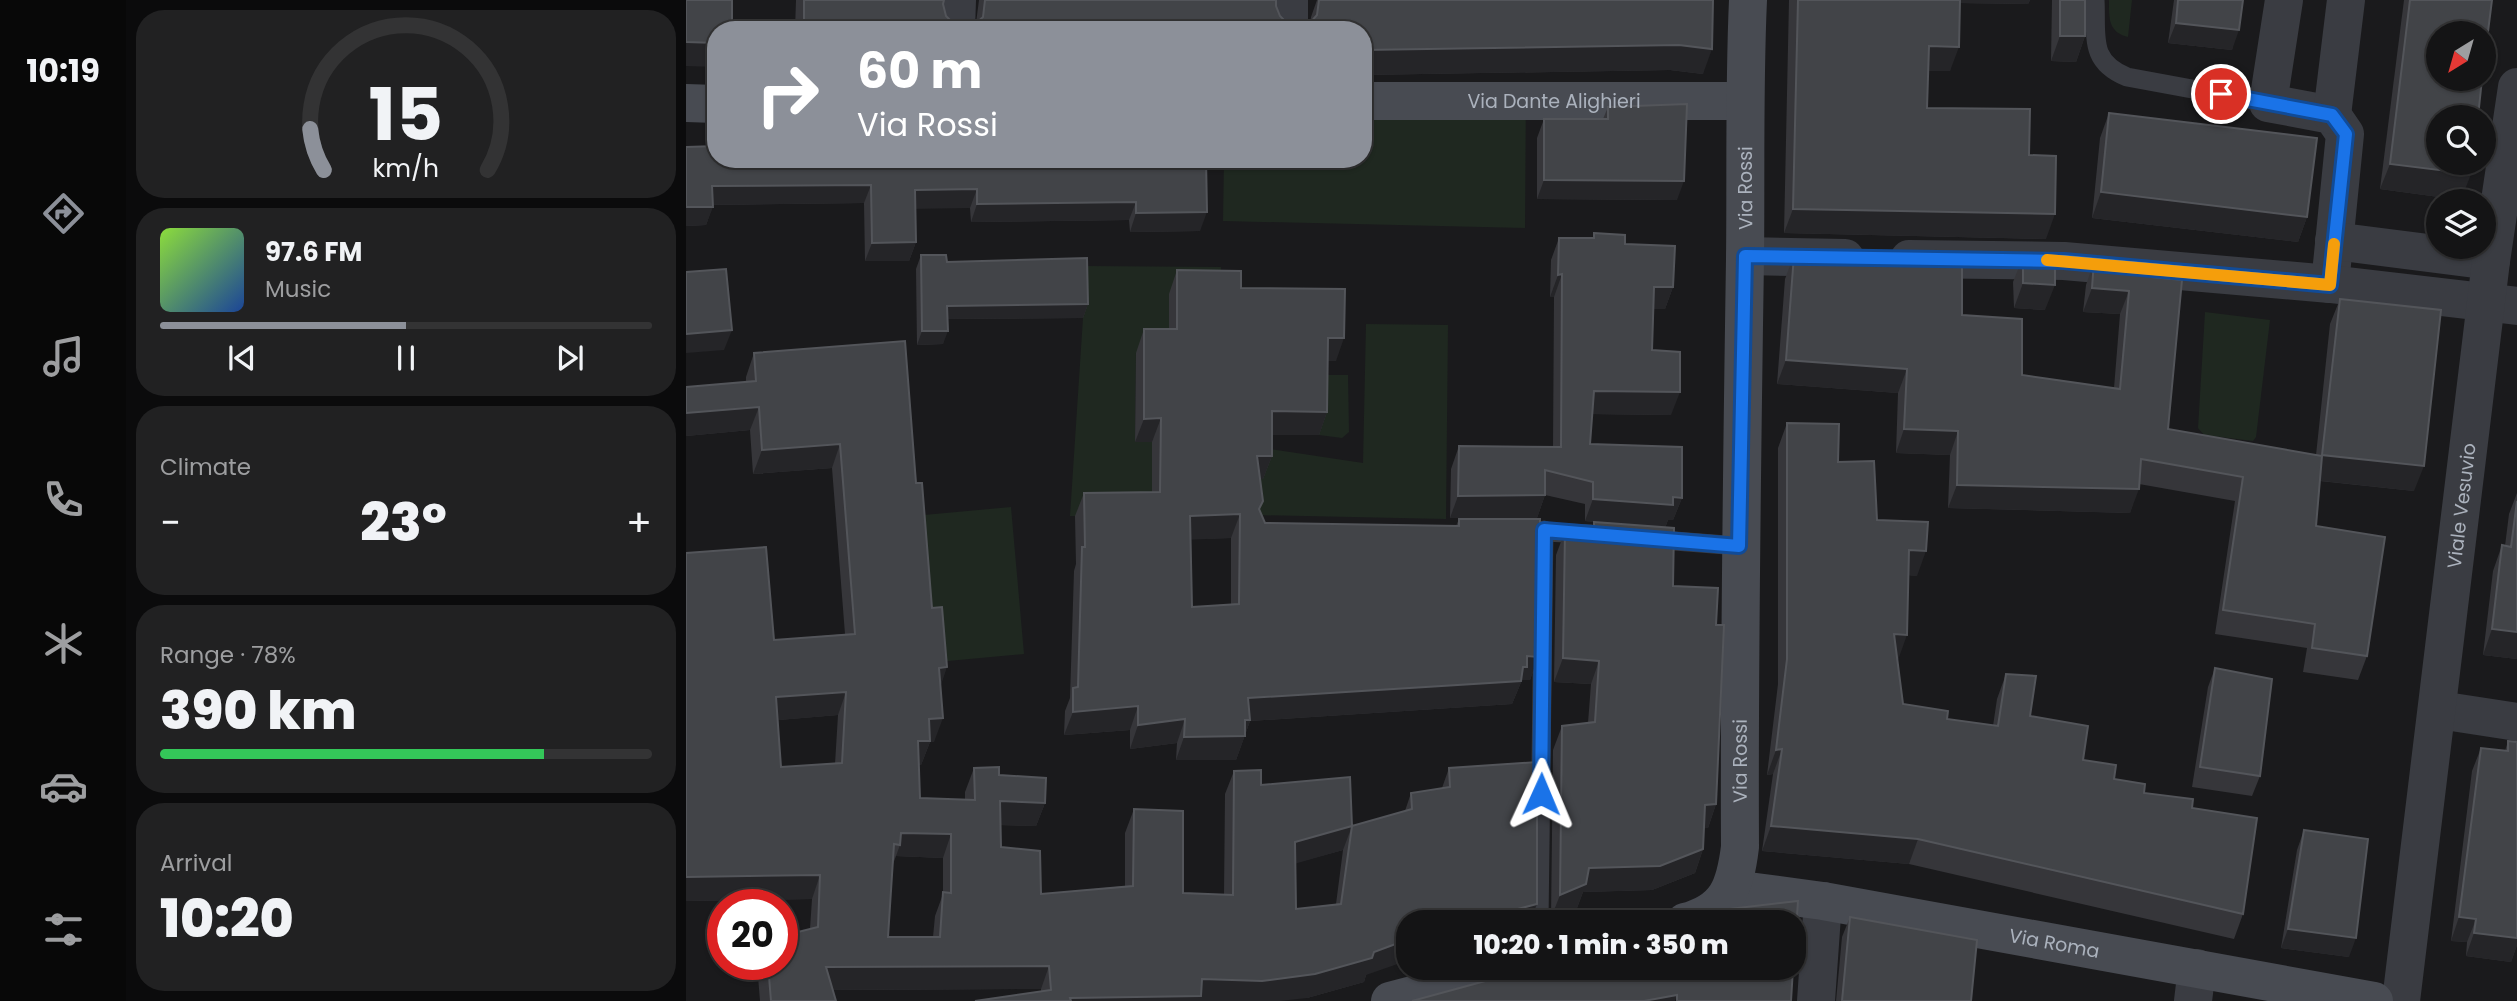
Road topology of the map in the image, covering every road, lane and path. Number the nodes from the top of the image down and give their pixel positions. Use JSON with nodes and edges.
{"nodes":[{"id":1,"x":957,"y":0,"type":"edge"},
{"id":2,"x":1289,"y":0,"type":"edge"},
{"id":3,"x":1748,"y":0,"type":"edge"},
{"id":4,"x":2095,"y":0,"type":"edge"},
{"id":5,"x":2284,"y":0,"type":"edge"},
{"id":6,"x":2346,"y":0,"type":"edge"},
{"id":7,"x":956,"y":21,"type":"edge"},
{"id":8,"x":1289,"y":21,"type":"edge"},
{"id":9,"x":2517,"y":87,"type":"edge"},
{"id":10,"x":1372,"y":101,"type":"edge"},
{"id":11,"x":1743,"y":101,"type":"junction"},
{"id":12,"x":686,"y":103,"type":"edge"},
{"id":13,"x":2268,"y":103,"type":"junction"},
{"id":14,"x":707,"y":104,"type":"edge"},
{"id":15,"x":2332,"y":115,"type":"junction"},
{"id":16,"x":2334,"y":241,"type":"junction"},
{"id":17,"x":1745,"y":256,"type":"junction"},
{"id":18,"x":2491,"y":261,"type":"junction"},
{"id":19,"x":2330,"y":285,"type":"junction"},
{"id":20,"x":2502,"y":304,"type":"edge"},
{"id":21,"x":1544,"y":530,"type":"junction"},
{"id":22,"x":1490,"y":531,"type":"edge"},
{"id":23,"x":1739,"y":546,"type":"junction"},
{"id":24,"x":2439,"y":710,"type":"junction"},
{"id":25,"x":2517,"y":722,"type":"edge"},
{"id":26,"x":1733,"y":889,"type":"junction"},
{"id":27,"x":1823,"y":901,"type":"junction"},
{"id":28,"x":1539,"y":910,"type":"edge"},
{"id":29,"x":1712,"y":910,"type":"edge"},
{"id":30,"x":1470,"y":980,"type":"edge"},
{"id":31,"x":2195,"y":985,"type":"edge"},
{"id":32,"x":1390,"y":1001,"type":"edge"},
{"id":33,"x":1816,"y":1001,"type":"edge"},
{"id":34,"x":2374,"y":1001,"type":"edge"},
{"id":35,"x":2401,"y":1001,"type":"edge"}],
"edges":[{"from":1,"to":7,"type":"street"},
{"from":2,"to":8,"type":"street"},
{"from":3,"to":11,"type":"street","name":"Via Rossi"},
{"from":4,"to":13,"type":"lane"},
{"from":5,"to":13,"type":"street"},
{"from":6,"to":15,"type":"street"},
{"from":9,"to":18,"type":"street","name":"Viale Vesuvio"},
{"from":10,"to":11,"type":"street","name":"Via Dante Alighieri"},
{"from":11,"to":17,"type":"street","name":"Via Rossi"},
{"from":12,"to":14,"type":"street"},
{"from":13,"to":15,"type":"street"},
{"from":15,"to":16,"type":"street"},
{"from":16,"to":18,"type":"street"},
{"from":16,"to":19,"type":"street"},
{"from":17,"to":19,"type":"street"},
{"from":17,"to":23,"type":"street","name":"Via Rossi"},
{"from":18,"to":20,"type":"street","name":"Viale Vesuvio"},
{"from":19,"to":20,"type":"street"},
{"from":20,"to":24,"type":"street","name":"Viale Vesuvio"},
{"from":21,"to":22,"type":"lane"},
{"from":21,"to":23,"type":"lane"},
{"from":21,"to":28,"type":"lane"},
{"from":23,"to":26,"type":"street","name":"Via Rossi"},
{"from":24,"to":25,"type":"street"},
{"from":24,"to":35,"type":"street","name":"Viale Vesuvio"},
{"from":26,"to":27,"type":"street","name":"Via Roma"},
{"from":26,"to":29,"type":"street"},
{"from":27,"to":31,"type":"street","name":"Via Roma"},
{"from":27,"to":33,"type":"street"},
{"from":30,"to":32,"type":"street"},
{"from":31,"to":34,"type":"street","name":"Via Roma"}]}
